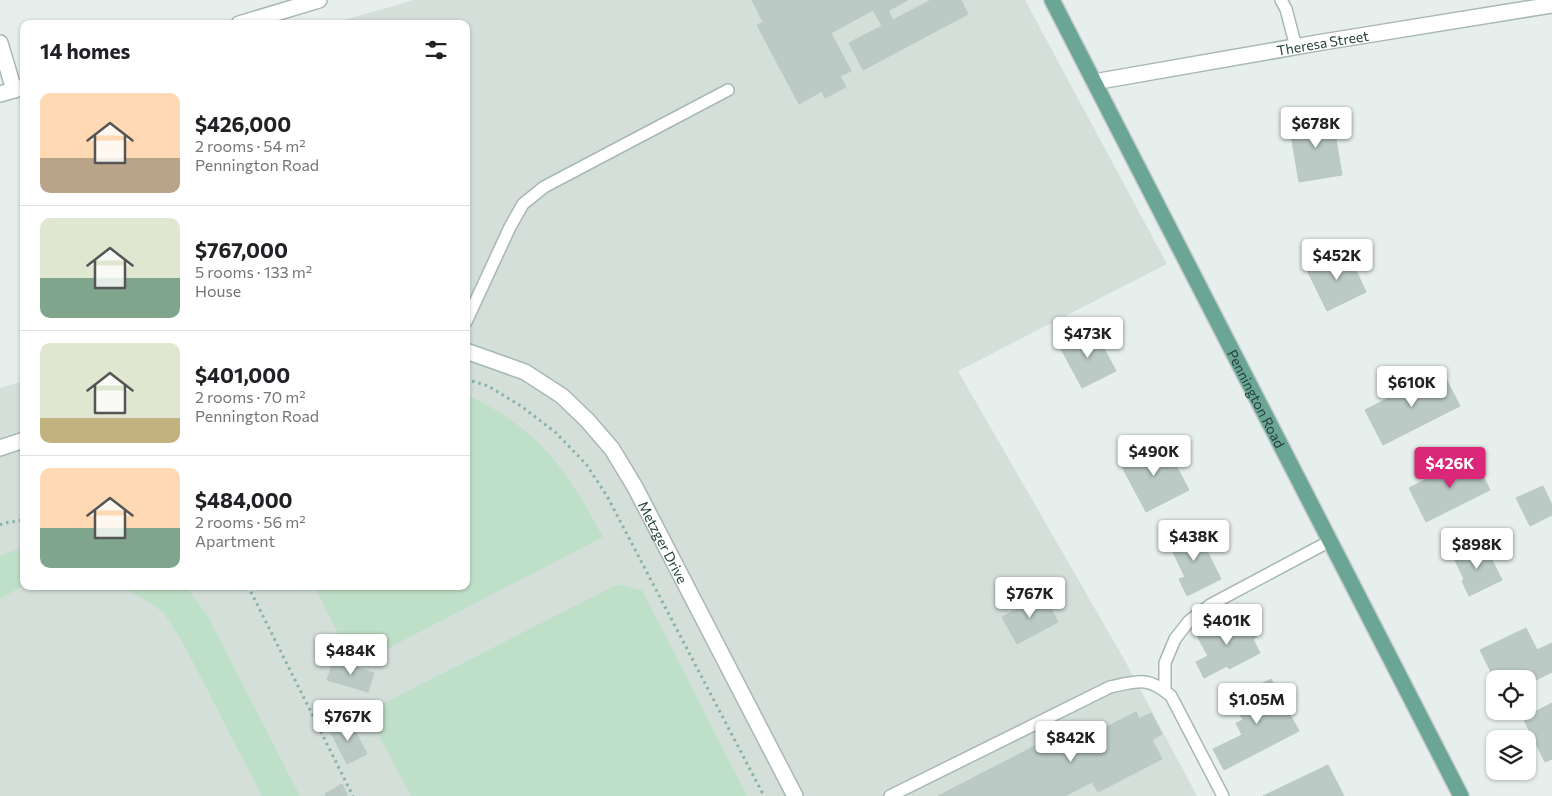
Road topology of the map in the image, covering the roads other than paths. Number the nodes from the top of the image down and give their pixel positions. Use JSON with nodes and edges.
{"nodes":[{"id":1,"x":319,"y":0,"type":"edge"},
{"id":2,"x":1052,"y":0,"type":"edge"},
{"id":3,"x":1281,"y":0,"type":"edge"},
{"id":4,"x":1552,"y":5,"type":"edge"},
{"id":5,"x":252,"y":20,"type":"edge"},
{"id":6,"x":0,"y":43,"type":"edge"},
{"id":7,"x":1296,"y":47,"type":"junction"},
{"id":8,"x":1094,"y":82,"type":"junction"},
{"id":9,"x":13,"y":90,"type":"edge"},
{"id":10,"x":728,"y":90,"type":"dead end"},
{"id":11,"x":470,"y":313,"type":"edge"},
{"id":12,"x":470,"y":352,"type":"edge"},
{"id":13,"x":20,"y":441,"type":"edge"},
{"id":14,"x":0,"y":448,"type":"edge"},
{"id":15,"x":1330,"y":541,"type":"junction"},
{"id":16,"x":1165,"y":691,"type":"junction"},
{"id":17,"x":795,"y":796,"type":"edge"},
{"id":18,"x":890,"y":796,"type":"edge"},
{"id":19,"x":1222,"y":796,"type":"edge"},
{"id":20,"x":1461,"y":796,"type":"edge"}],
"edges":[{"from":1,"to":5,"type":"street"},
{"from":2,"to":8,"type":"main road","name":"Pennington Road"},
{"from":3,"to":7,"type":"lane"},
{"from":4,"to":7,"type":"street","name":"Theresa Street"},
{"from":6,"to":9,"type":"street"},
{"from":7,"to":8,"type":"street","name":"Theresa Street"},
{"from":8,"to":15,"type":"main road","name":"Pennington Road"},
{"from":10,"to":11,"type":"lane"},
{"from":12,"to":17,"type":"street","name":"Metzger Drive"},
{"from":13,"to":14,"type":"street"},
{"from":15,"to":16,"type":"lane"},
{"from":15,"to":20,"type":"main road","name":"Pennington Road"},
{"from":16,"to":18,"type":"lane"},
{"from":16,"to":19,"type":"lane"}]}
